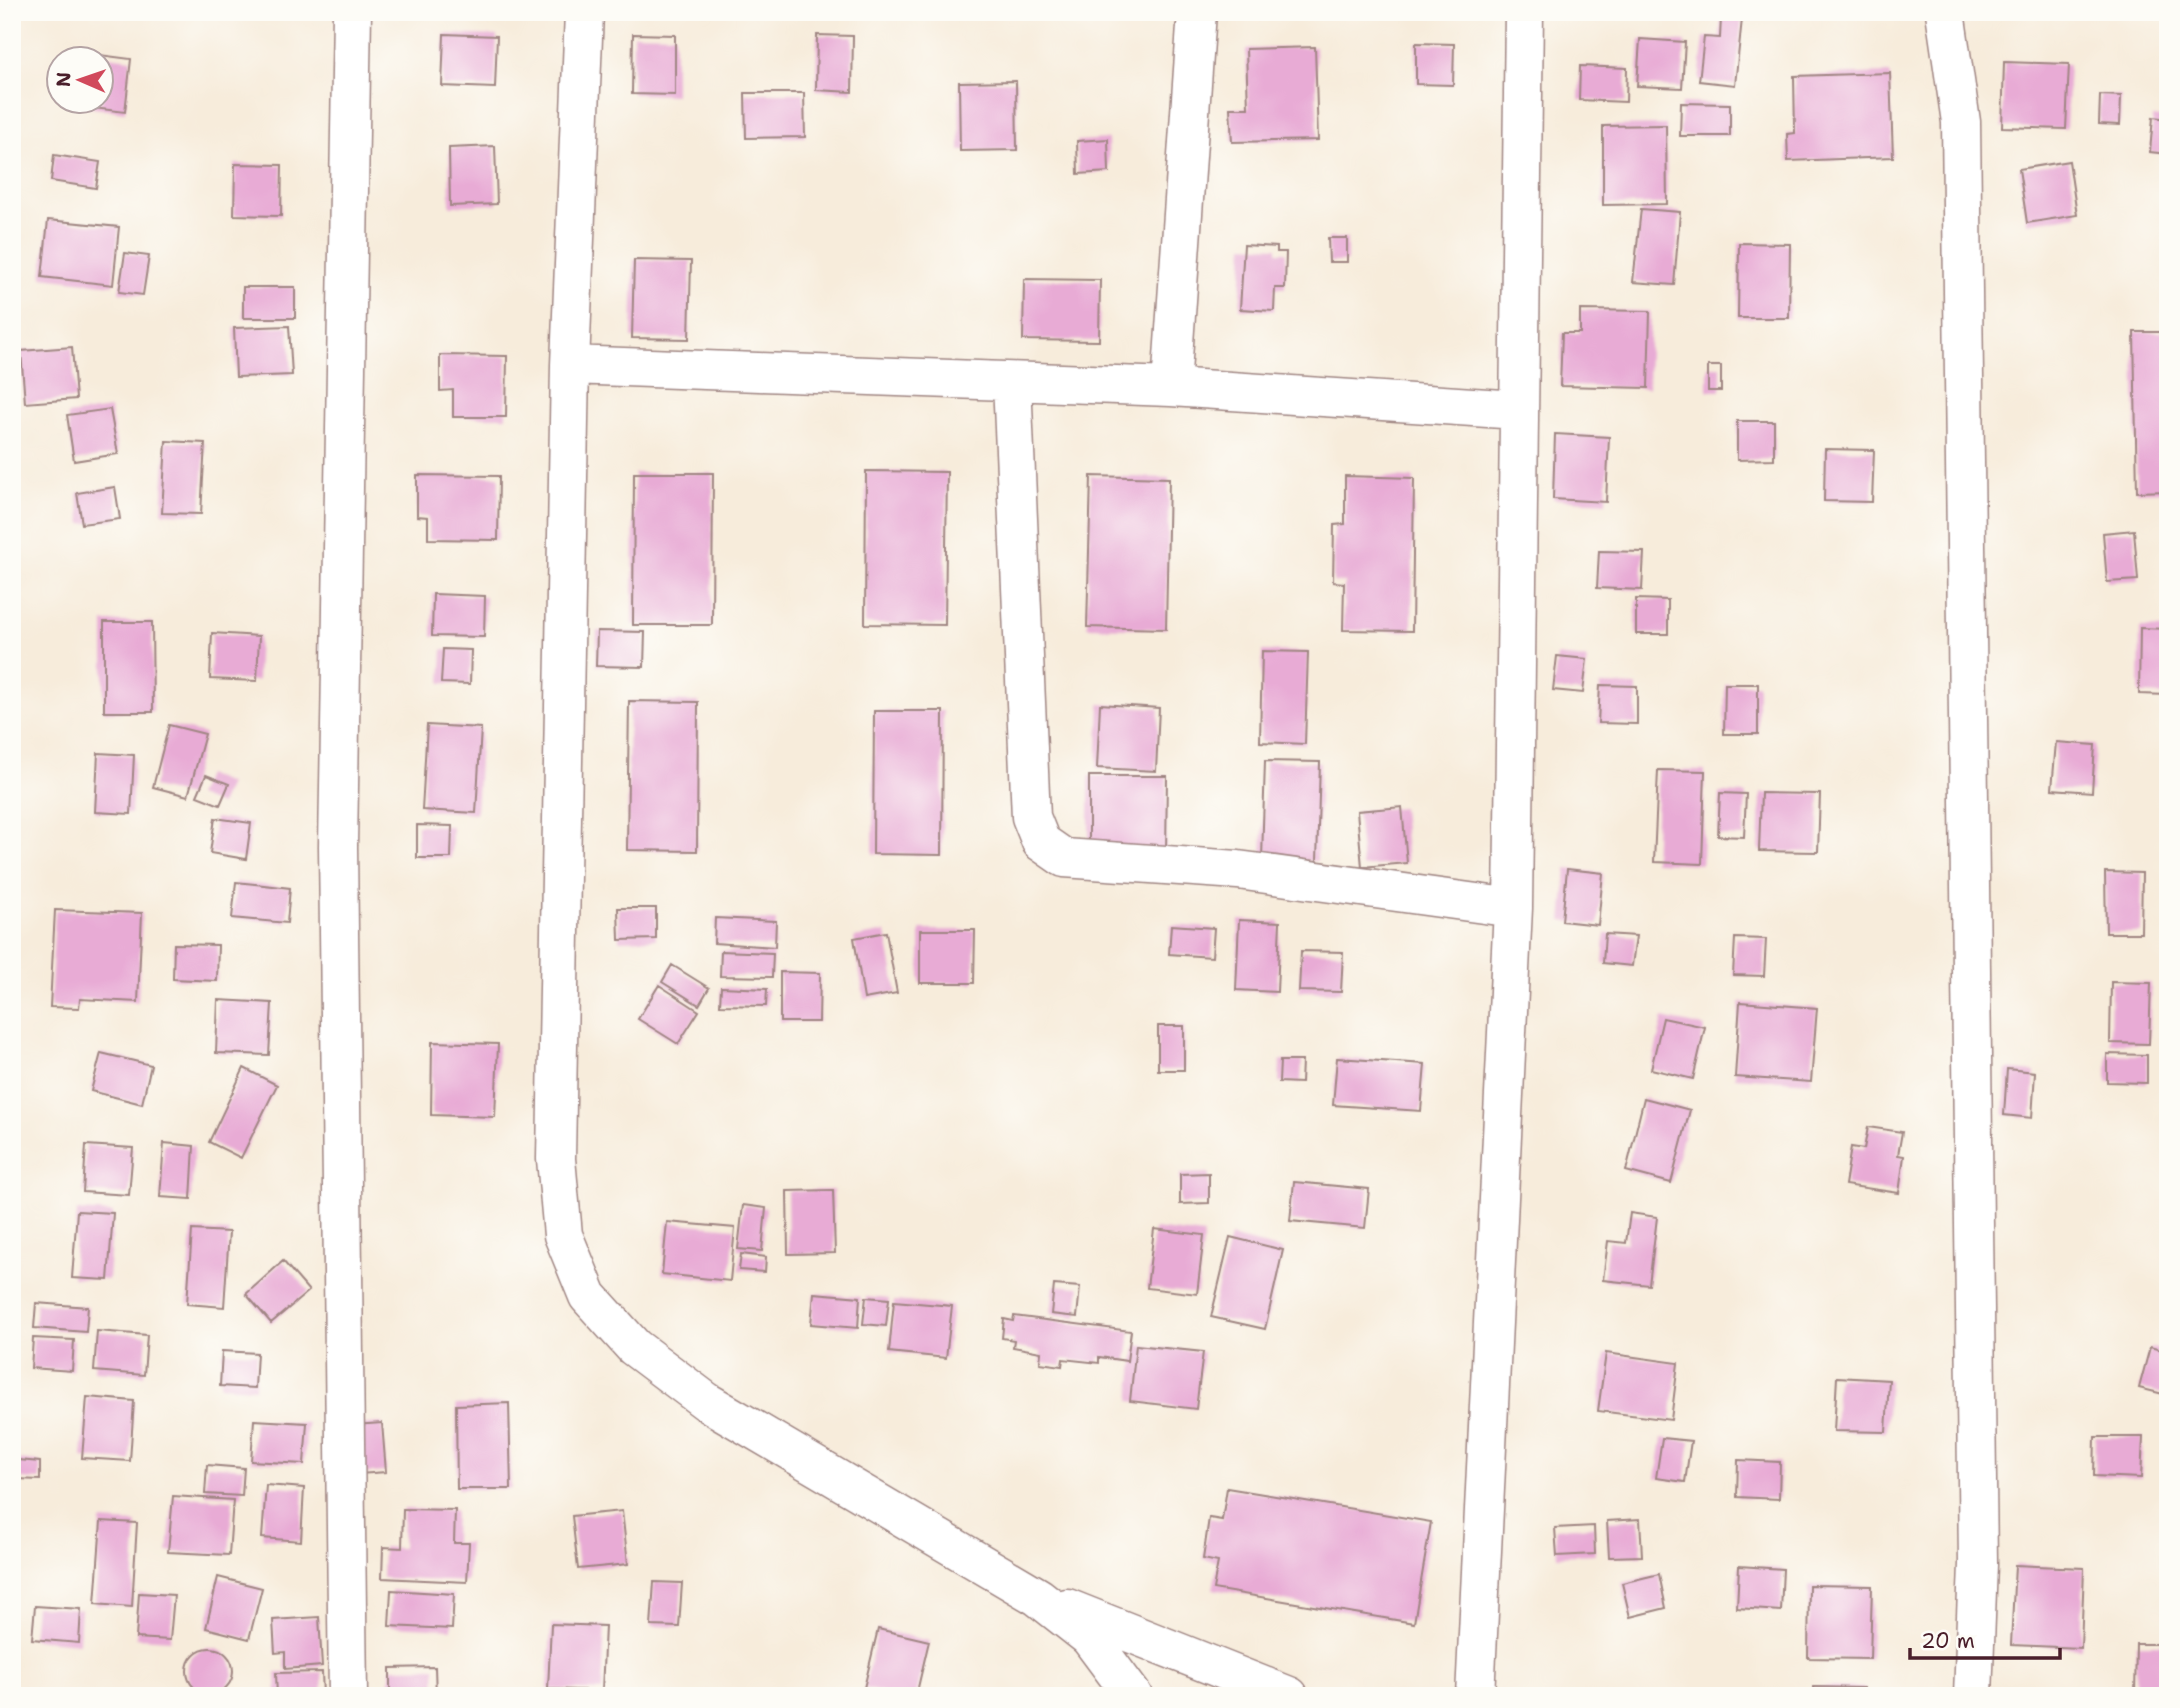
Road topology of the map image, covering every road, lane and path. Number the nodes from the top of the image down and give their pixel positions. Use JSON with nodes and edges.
{"nodes":[{"id":1,"x":352,"y":12,"type":"edge"},
{"id":2,"x":583,"y":12,"type":"edge"},
{"id":3,"x":1197,"y":12,"type":"edge"},
{"id":4,"x":1524,"y":12,"type":"edge"},
{"id":5,"x":1945,"y":12,"type":"edge"},
{"id":6,"x":570,"y":365,"type":"junction"},
{"id":7,"x":1012,"y":382,"type":"junction"},
{"id":8,"x":1171,"y":387,"type":"junction"},
{"id":9,"x":1518,"y":410,"type":"junction"},
{"id":10,"x":1513,"y":908,"type":"junction"},
{"id":11,"x":1038,"y":1597,"type":"junction"},
{"id":12,"x":1474,"y":1695,"type":"edge"},
{"id":13,"x":348,"y":1696,"type":"edge"},
{"id":14,"x":1133,"y":1696,"type":"edge"},
{"id":15,"x":1289,"y":1696,"type":"edge"},
{"id":16,"x":1973,"y":1696,"type":"edge"}],
"edges":[{"from":1,"to":13,"type":"street"},
{"from":2,"to":6,"type":"street"},
{"from":3,"to":8,"type":"street"},
{"from":4,"to":9,"type":"street"},
{"from":5,"to":16,"type":"street"},
{"from":6,"to":7,"type":"street"},
{"from":6,"to":11,"type":"street"},
{"from":7,"to":8,"type":"street"},
{"from":7,"to":10,"type":"street"},
{"from":8,"to":9,"type":"street"},
{"from":9,"to":10,"type":"street"},
{"from":10,"to":12,"type":"street"},
{"from":11,"to":14,"type":"street"},
{"from":11,"to":15,"type":"street"}]}
